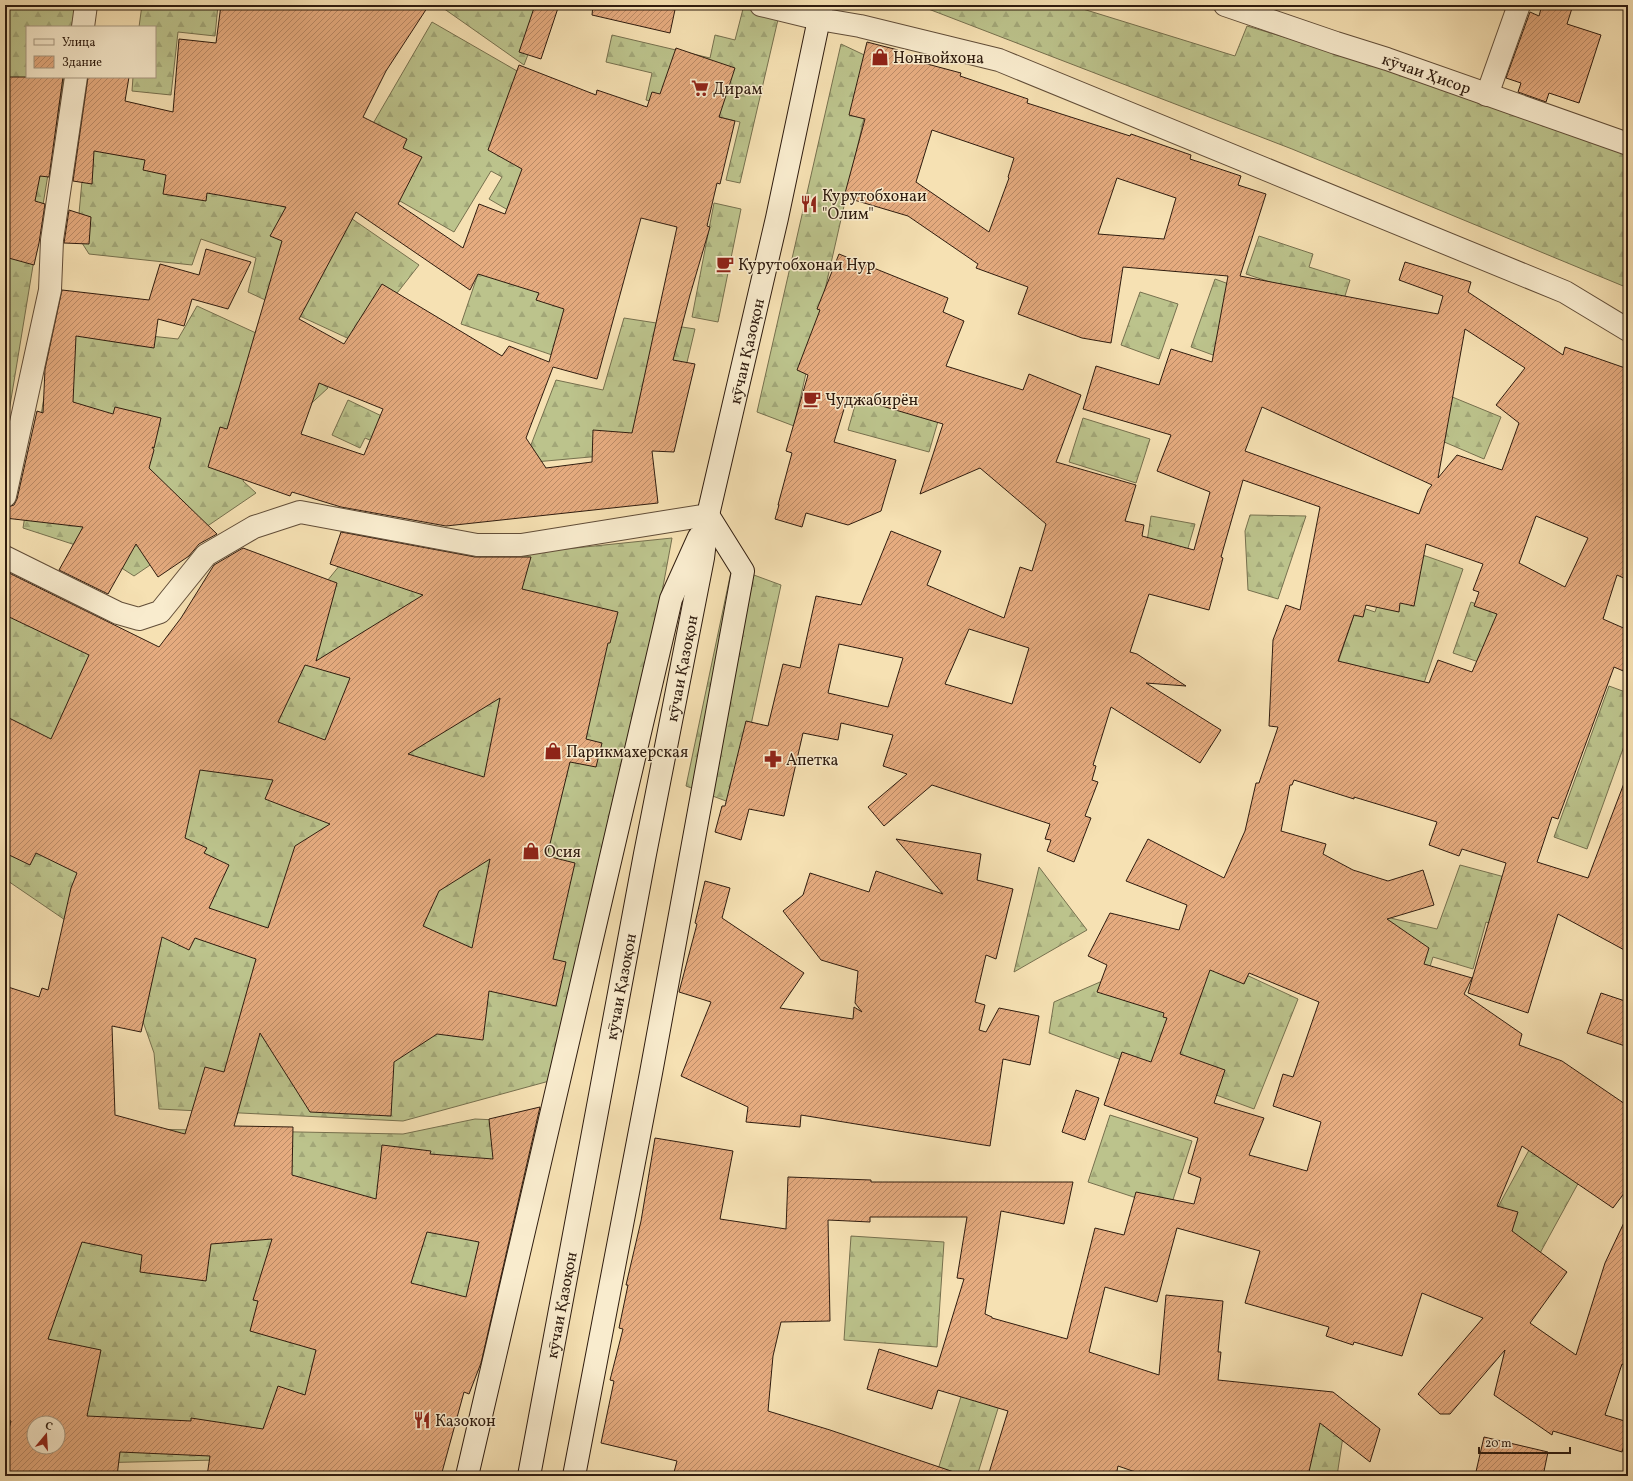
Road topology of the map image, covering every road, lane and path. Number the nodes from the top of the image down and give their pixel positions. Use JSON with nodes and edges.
{"nodes":[{"id":1,"x":86,"y":5,"type":"edge"},
{"id":2,"x":761,"y":5,"type":"edge"},
{"id":3,"x":1225,"y":5,"type":"edge"},
{"id":4,"x":1519,"y":5,"type":"edge"},
{"id":5,"x":820,"y":12,"type":"edge"},
{"id":6,"x":83,"y":26,"type":"edge"},
{"id":7,"x":76,"y":78,"type":"edge"},
{"id":8,"x":1487,"y":95,"type":"junction"},
{"id":9,"x":1628,"y":144,"type":"edge"},
{"id":10,"x":1628,"y":330,"type":"edge"},
{"id":11,"x":5,"y":496,"type":"edge"},
{"id":12,"x":708,"y":516,"type":"junction"},
{"id":13,"x":5,"y":557,"type":"edge"},
{"id":14,"x":467,"y":1476,"type":"edge"},
{"id":15,"x":529,"y":1476,"type":"edge"},
{"id":16,"x":574,"y":1476,"type":"edge"}],
"edges":[{"from":1,"to":6,"type":"street"},
{"from":2,"to":5,"type":"street"},
{"from":3,"to":8,"type":"street","name":"кӯчаи Ҳисор"},
{"from":4,"to":8,"type":"street"},
{"from":5,"to":10,"type":"street"},
{"from":5,"to":12,"type":"street","name":"кӯчаи Қазоқон"},
{"from":7,"to":11,"type":"street"},
{"from":8,"to":9,"type":"street","name":"кӯчаи Ҳисор"},
{"from":12,"to":13,"type":"street"},
{"from":12,"to":14,"type":"street"},
{"from":12,"to":15,"type":"street","name":"кӯчаи Қазоқон"},
{"from":12,"to":16,"type":"street"}]}
